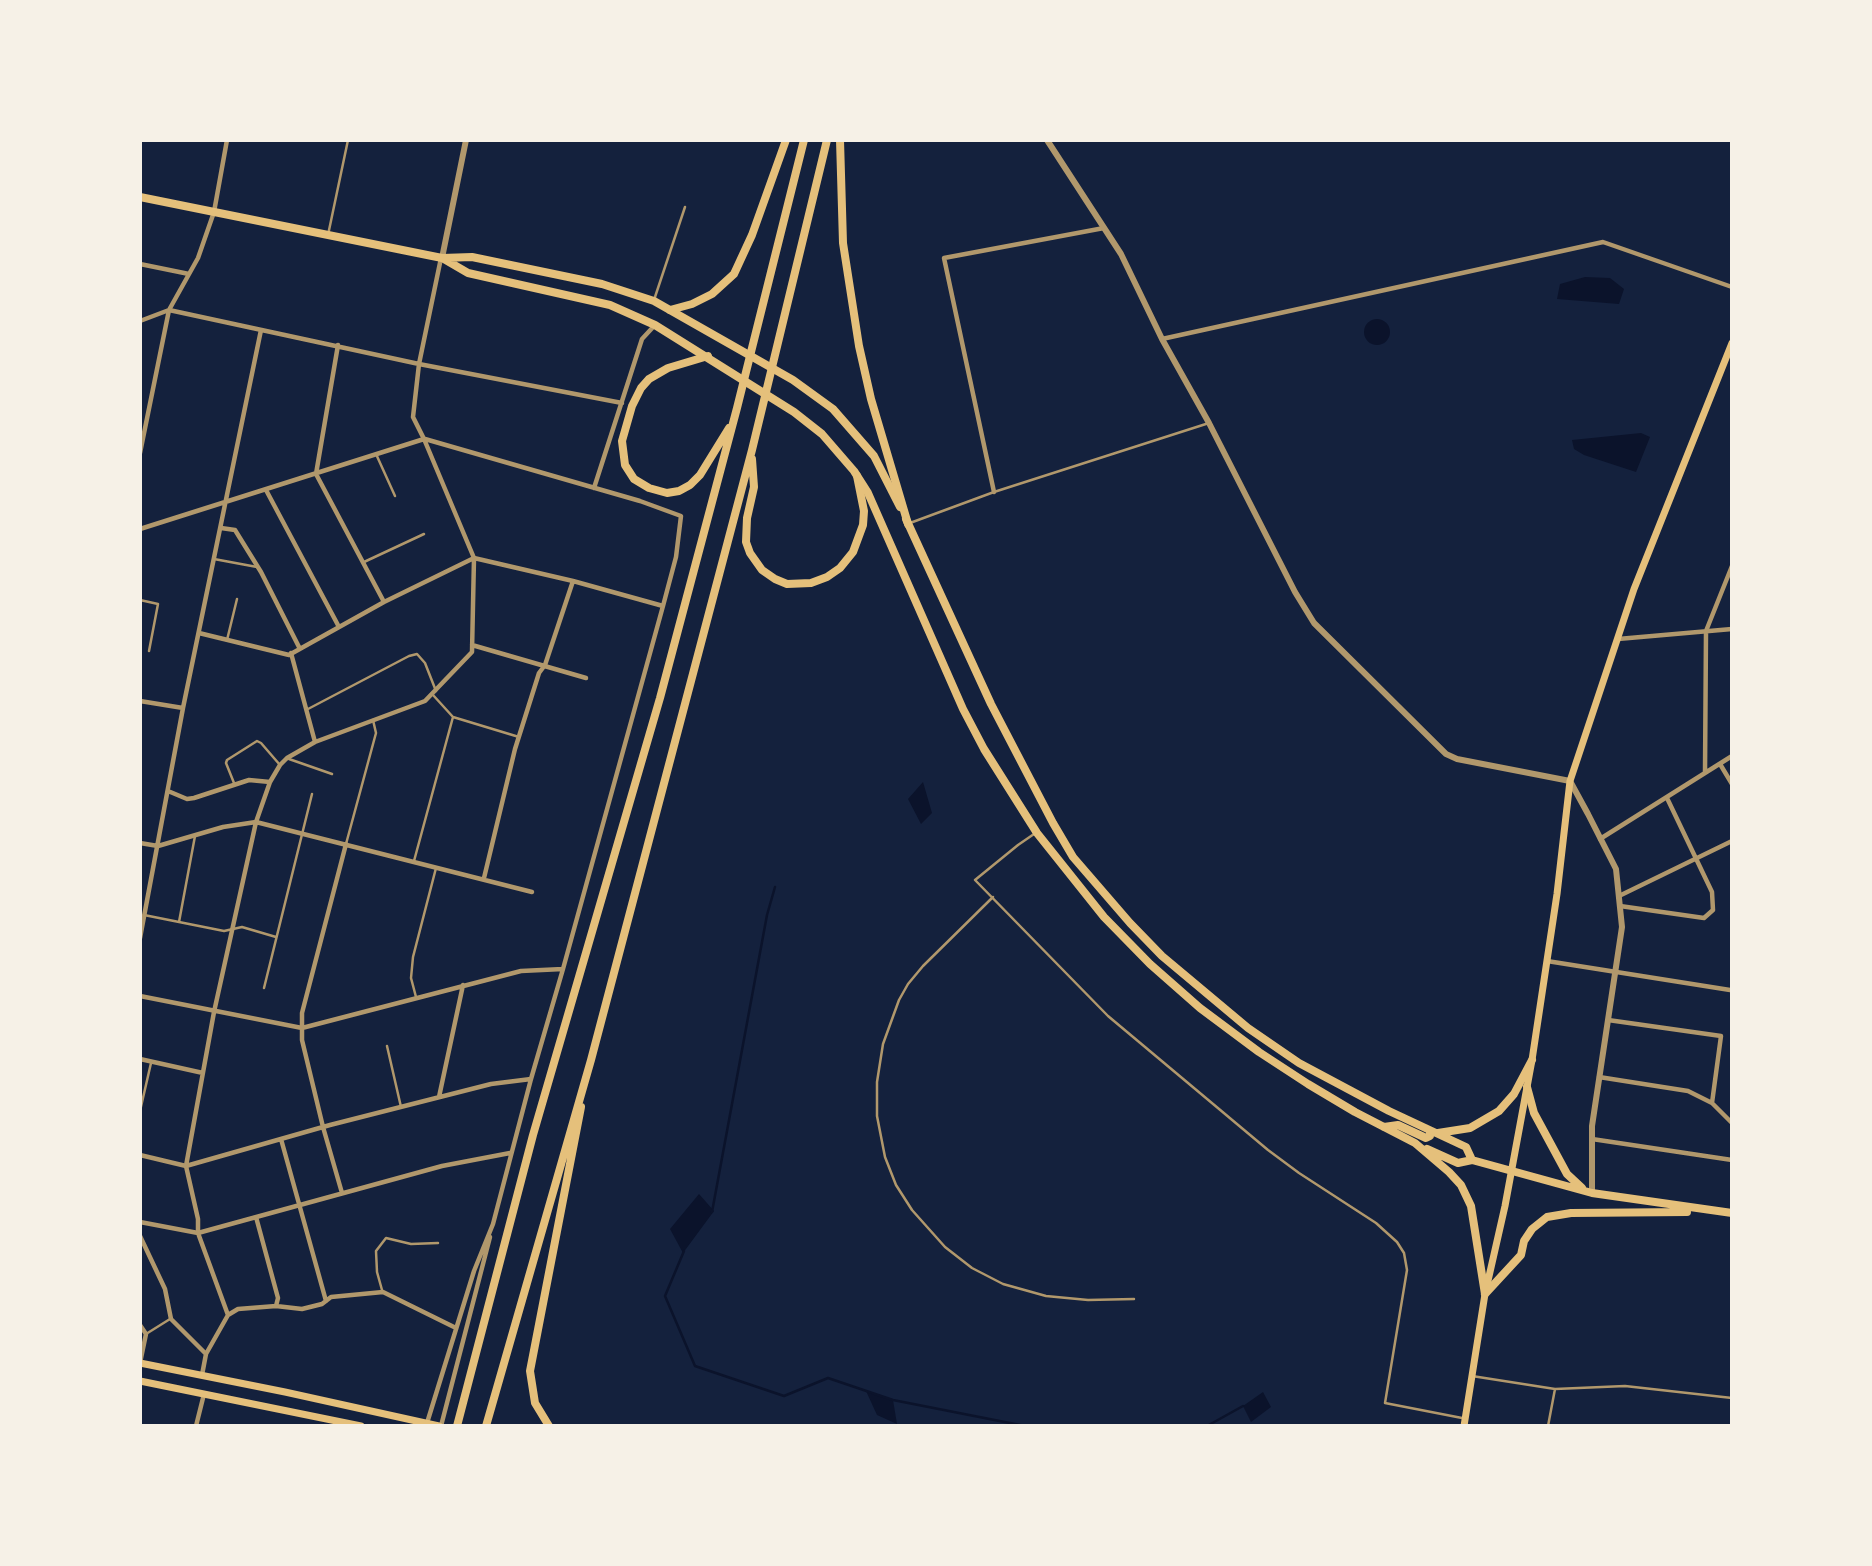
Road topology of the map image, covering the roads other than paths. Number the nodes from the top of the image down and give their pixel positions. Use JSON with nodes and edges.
{"nodes":[{"id":1,"x":227,"y":140,"type":"edge"},
{"id":2,"x":348,"y":140,"type":"edge"},
{"id":3,"x":466,"y":140,"type":"edge"},
{"id":4,"x":786,"y":140,"type":"edge"},
{"id":5,"x":804,"y":140,"type":"edge"},
{"id":6,"x":827,"y":140,"type":"edge"},
{"id":7,"x":840,"y":140,"type":"edge"},
{"id":8,"x":1047,"y":140,"type":"edge"},
{"id":9,"x":140,"y":197,"type":"edge"},
{"id":10,"x":685,"y":207,"type":"dead end"},
{"id":11,"x":214,"y":212,"type":"junction"},
{"id":12,"x":1104,"y":228,"type":"junction"},
{"id":13,"x":328,"y":234,"type":"junction"},
{"id":14,"x":442,"y":258,"type":"junction"},
{"id":15,"x":140,"y":264,"type":"edge"},
{"id":16,"x":189,"y":274,"type":"junction"},
{"id":17,"x":1732,"y":287,"type":"edge"},
{"id":18,"x":654,"y":301,"type":"junction"},
{"id":19,"x":169,"y":310,"type":"junction"},
{"id":20,"x":670,"y":310,"type":"junction"},
{"id":21,"x":140,"y":321,"type":"edge"},
{"id":22,"x":655,"y":325,"type":"junction"},
{"id":23,"x":261,"y":330,"type":"junction"},
{"id":24,"x":1162,"y":338,"type":"junction"},
{"id":25,"x":1732,"y":344,"type":"edge"},
{"id":26,"x":338,"y":345,"type":"junction"},
{"id":27,"x":708,"y":356,"type":"junction"},
{"id":28,"x":1724,"y":363,"type":"junction"},
{"id":29,"x":419,"y":364,"type":"junction"},
{"id":30,"x":1732,"y":366,"type":"edge"},
{"id":31,"x":622,"y":404,"type":"junction"},
{"id":32,"x":733,"y":422,"type":"junction"},
{"id":33,"x":1209,"y":423,"type":"junction"},
{"id":34,"x":424,"y":439,"type":"junction"},
{"id":35,"x":752,"y":450,"type":"junction"},
{"id":36,"x":140,"y":453,"type":"edge"},
{"id":37,"x":376,"y":454,"type":"junction"},
{"id":38,"x":316,"y":474,"type":"junction"},
{"id":39,"x":857,"y":476,"type":"junction"},
{"id":40,"x":594,"y":488,"type":"junction"},
{"id":41,"x":266,"y":490,"type":"junction"},
{"id":42,"x":994,"y":492,"type":"junction"},
{"id":43,"x":396,"y":496,"type":"dead end"},
{"id":44,"x":226,"y":502,"type":"junction"},
{"id":45,"x":908,"y":524,"type":"junction"},
{"id":46,"x":221,"y":528,"type":"junction"},
{"id":47,"x":140,"y":530,"type":"edge"},
{"id":48,"x":424,"y":534,"type":"dead end"},
{"id":49,"x":474,"y":558,"type":"junction"},
{"id":50,"x":214,"y":559,"type":"junction"},
{"id":51,"x":362,"y":563,"type":"junction"},
{"id":52,"x":257,"y":566,"type":"junction"},
{"id":53,"x":1732,"y":566,"type":"edge"},
{"id":54,"x":573,"y":581,"type":"junction"},
{"id":55,"x":237,"y":599,"type":"dead end"},
{"id":56,"x":140,"y":600,"type":"edge"},
{"id":57,"x":384,"y":603,"type":"junction"},
{"id":58,"x":663,"y":606,"type":"junction"},
{"id":59,"x":339,"y":627,"type":"junction"},
{"id":60,"x":1732,"y":629,"type":"edge"},
{"id":61,"x":1706,"y":631,"type":"junction"},
{"id":62,"x":199,"y":633,"type":"junction"},
{"id":63,"x":1617,"y":639,"type":"junction"},
{"id":64,"x":228,"y":640,"type":"junction"},
{"id":65,"x":472,"y":645,"type":"junction"},
{"id":66,"x":300,"y":649,"type":"junction"},
{"id":67,"x":149,"y":651,"type":"dead end"},
{"id":68,"x":291,"y":653,"type":"junction"},
{"id":69,"x":545,"y":665,"type":"junction"},
{"id":70,"x":586,"y":678,"type":"dead end"},
{"id":71,"x":434,"y":693,"type":"junction"},
{"id":72,"x":140,"y":701,"type":"edge"},
{"id":73,"x":183,"y":708,"type":"junction"},
{"id":74,"x":306,"y":710,"type":"junction"},
{"id":75,"x":453,"y":717,"type":"junction"},
{"id":76,"x":373,"y":720,"type":"junction"},
{"id":77,"x":519,"y":737,"type":"junction"},
{"id":78,"x":315,"y":742,"type":"junction"},
{"id":79,"x":1732,"y":757,"type":"edge"},
{"id":80,"x":287,"y":758,"type":"junction"},
{"id":81,"x":1720,"y":764,"type":"junction"},
{"id":82,"x":280,"y":765,"type":"junction"},
{"id":83,"x":1705,"y":772,"type":"junction"},
{"id":84,"x":332,"y":774,"type":"dead end"},
{"id":85,"x":1570,"y":781,"type":"junction"},
{"id":86,"x":270,"y":782,"type":"junction"},
{"id":87,"x":235,"y":784,"type":"junction"},
{"id":88,"x":1732,"y":784,"type":"edge"},
{"id":89,"x":168,"y":791,"type":"junction"},
{"id":90,"x":312,"y":794,"type":"dead end"},
{"id":91,"x":1667,"y":798,"type":"junction"},
{"id":92,"x":256,"y":822,"type":"junction"},
{"id":93,"x":1037,"y":833,"type":"junction"},
{"id":94,"x":303,"y":834,"type":"junction"},
{"id":95,"x":195,"y":835,"type":"junction"},
{"id":96,"x":1601,"y":839,"type":"junction"},
{"id":97,"x":1732,"y":841,"type":"edge"},
{"id":98,"x":140,"y":843,"type":"edge"},
{"id":99,"x":346,"y":844,"type":"junction"},
{"id":100,"x":158,"y":846,"type":"junction"},
{"id":101,"x":1696,"y":859,"type":"junction"},
{"id":102,"x":414,"y":861,"type":"junction"},
{"id":103,"x":436,"y":866,"type":"junction"},
{"id":104,"x":484,"y":878,"type":"junction"},
{"id":105,"x":532,"y":892,"type":"dead end"},
{"id":106,"x":1619,"y":896,"type":"junction"},
{"id":107,"x":993,"y":897,"type":"junction"},
{"id":108,"x":1620,"y":906,"type":"junction"},
{"id":109,"x":145,"y":915,"type":"junction"},
{"id":110,"x":179,"y":922,"type":"junction"},
{"id":111,"x":232,"y":929,"type":"junction"},
{"id":112,"x":276,"y":937,"type":"junction"},
{"id":113,"x":140,"y":938,"type":"edge"},
{"id":114,"x":1547,"y":961,"type":"junction"},
{"id":115,"x":563,"y":969,"type":"junction"},
{"id":116,"x":1615,"y":972,"type":"junction"},
{"id":117,"x":463,"y":985,"type":"junction"},
{"id":118,"x":264,"y":988,"type":"dead end"},
{"id":119,"x":1730,"y":990,"type":"dead end"},
{"id":120,"x":140,"y":996,"type":"edge"},
{"id":121,"x":416,"y":998,"type":"junction"},
{"id":122,"x":214,"y":1012,"type":"junction"},
{"id":123,"x":1608,"y":1020,"type":"junction"},
{"id":124,"x":302,"y":1028,"type":"junction"},
{"id":125,"x":387,"y":1046,"type":"dead end"},
{"id":126,"x":140,"y":1059,"type":"edge"},
{"id":127,"x":591,"y":1060,"type":"junction"},
{"id":128,"x":1532,"y":1060,"type":"junction"},
{"id":129,"x":151,"y":1062,"type":"junction"},
{"id":130,"x":202,"y":1073,"type":"junction"},
{"id":131,"x":1599,"y":1077,"type":"junction"},
{"id":132,"x":531,"y":1079,"type":"junction"},
{"id":133,"x":1527,"y":1087,"type":"junction"},
{"id":134,"x":439,"y":1097,"type":"junction"},
{"id":135,"x":1712,"y":1103,"type":"junction"},
{"id":136,"x":401,"y":1107,"type":"junction"},
{"id":137,"x":140,"y":1111,"type":"edge"},
{"id":138,"x":1732,"y":1123,"type":"edge"},
{"id":139,"x":323,"y":1127,"type":"junction"},
{"id":140,"x":1384,"y":1127,"type":"junction"},
{"id":141,"x":1432,"y":1132,"type":"junction"},
{"id":142,"x":281,"y":1139,"type":"junction"},
{"id":143,"x":1592,"y":1139,"type":"junction"},
{"id":144,"x":1415,"y":1143,"type":"junction"},
{"id":145,"x":510,"y":1153,"type":"junction"},
{"id":146,"x":140,"y":1155,"type":"edge"},
{"id":147,"x":1472,"y":1160,"type":"junction"},
{"id":148,"x":1732,"y":1160,"type":"edge"},
{"id":149,"x":186,"y":1166,"type":"junction"},
{"id":150,"x":1512,"y":1171,"type":"junction"},
{"id":151,"x":1590,"y":1192,"type":"junction"},
{"id":152,"x":342,"y":1193,"type":"junction"},
{"id":153,"x":299,"y":1205,"type":"junction"},
{"id":154,"x":1709,"y":1211,"type":"junction"},
{"id":155,"x":1732,"y":1213,"type":"edge"},
{"id":156,"x":256,"y":1217,"type":"junction"},
{"id":157,"x":140,"y":1222,"type":"edge"},
{"id":158,"x":493,"y":1224,"type":"junction"},
{"id":159,"x":198,"y":1233,"type":"junction"},
{"id":160,"x":140,"y":1236,"type":"edge"},
{"id":161,"x":438,"y":1243,"type":"dead end"},
{"id":162,"x":383,"y":1292,"type":"junction"},
{"id":163,"x":1485,"y":1294,"type":"junction"},
{"id":164,"x":1134,"y":1299,"type":"dead end"},
{"id":165,"x":326,"y":1301,"type":"junction"},
{"id":166,"x":276,"y":1306,"type":"junction"},
{"id":167,"x":228,"y":1315,"type":"junction"},
{"id":168,"x":171,"y":1319,"type":"junction"},
{"id":169,"x":140,"y":1325,"type":"edge"},
{"id":170,"x":456,"y":1328,"type":"junction"},
{"id":171,"x":146,"y":1334,"type":"junction"},
{"id":172,"x":206,"y":1354,"type":"junction"},
{"id":173,"x":140,"y":1363,"type":"edge"},
{"id":174,"x":202,"y":1376,"type":"junction"},
{"id":175,"x":1472,"y":1376,"type":"junction"},
{"id":176,"x":140,"y":1381,"type":"edge"},
{"id":177,"x":1555,"y":1389,"type":"junction"},
{"id":178,"x":204,"y":1393,"type":"junction"},
{"id":179,"x":1732,"y":1398,"type":"edge"},
{"id":180,"x":1464,"y":1422,"type":"edge"},
{"id":181,"x":346,"y":1424,"type":"edge"},
{"id":182,"x":435,"y":1425,"type":"edge"},
{"id":183,"x":196,"y":1426,"type":"edge"},
{"id":184,"x":362,"y":1426,"type":"edge"},
{"id":185,"x":457,"y":1426,"type":"edge"},
{"id":186,"x":486,"y":1426,"type":"edge"},
{"id":187,"x":549,"y":1426,"type":"edge"},
{"id":188,"x":1548,"y":1426,"type":"edge"}],
"edges":[{"from":1,"to":11,"type":"street"},
{"from":2,"to":13,"type":"lane"},
{"from":3,"to":14,"type":"street"},
{"from":4,"to":20,"type":"main road"},
{"from":5,"to":32,"type":"main road"},
{"from":6,"to":35,"type":"main road"},
{"from":7,"to":45,"type":"main road"},
{"from":8,"to":12,"type":"street"},
{"from":9,"to":11,"type":"main road"},
{"from":10,"to":18,"type":"lane"},
{"from":11,"to":13,"type":"main road"},
{"from":11,"to":16,"type":"street"},
{"from":12,"to":24,"type":"street"},
{"from":12,"to":42,"type":"street"},
{"from":13,"to":14,"type":"main road"},
{"from":14,"to":18,"type":"main road"},
{"from":14,"to":22,"type":"main road"},
{"from":14,"to":29,"type":"street"},
{"from":15,"to":16,"type":"street"},
{"from":16,"to":19,"type":"street"},
{"from":17,"to":24,"type":"street"},
{"from":18,"to":20,"type":"main road"},
{"from":19,"to":21,"type":"street"},
{"from":19,"to":23,"type":"street"},
{"from":19,"to":36,"type":"street"},
{"from":20,"to":45,"type":"main road"},
{"from":22,"to":27,"type":"main road"},
{"from":22,"to":31,"type":"street"},
{"from":23,"to":26,"type":"street"},
{"from":23,"to":44,"type":"street"},
{"from":24,"to":33,"type":"street"},
{"from":25,"to":28,"type":"main road"},
{"from":26,"to":29,"type":"street"},
{"from":26,"to":38,"type":"street"},
{"from":27,"to":32,"type":"main road"},
{"from":27,"to":39,"type":"main road"},
{"from":28,"to":30,"type":"street"},
{"from":28,"to":63,"type":"main road"},
{"from":29,"to":31,"type":"street"},
{"from":29,"to":34,"type":"street"},
{"from":31,"to":40,"type":"street"},
{"from":32,"to":185,"type":"main road"},
{"from":33,"to":42,"type":"lane"},
{"from":33,"to":85,"type":"street"},
{"from":34,"to":37,"type":"street"},
{"from":34,"to":40,"type":"street"},
{"from":34,"to":49,"type":"street"},
{"from":35,"to":39,"type":"main road"},
{"from":35,"to":127,"type":"main road"},
{"from":37,"to":38,"type":"street"},
{"from":37,"to":43,"type":"lane"},
{"from":38,"to":41,"type":"street"},
{"from":38,"to":51,"type":"street"},
{"from":39,"to":93,"type":"main road"},
{"from":40,"to":58,"type":"street"},
{"from":41,"to":44,"type":"street"},
{"from":41,"to":59,"type":"street"},
{"from":42,"to":45,"type":"lane"},
{"from":44,"to":46,"type":"street"},
{"from":44,"to":47,"type":"street"},
{"from":45,"to":141,"type":"main road"},
{"from":46,"to":50,"type":"street"},
{"from":46,"to":52,"type":"street"},
{"from":48,"to":51,"type":"lane"},
{"from":49,"to":54,"type":"street"},
{"from":49,"to":57,"type":"street"},
{"from":49,"to":65,"type":"street"},
{"from":50,"to":52,"type":"lane"},
{"from":50,"to":62,"type":"street"},
{"from":51,"to":57,"type":"street"},
{"from":52,"to":66,"type":"street"},
{"from":53,"to":61,"type":"street"},
{"from":54,"to":58,"type":"street"},
{"from":54,"to":69,"type":"street"},
{"from":55,"to":64,"type":"lane"},
{"from":56,"to":67,"type":"lane"},
{"from":57,"to":59,"type":"street"},
{"from":58,"to":115,"type":"street"},
{"from":59,"to":66,"type":"street"},
{"from":60,"to":61,"type":"street"},
{"from":61,"to":63,"type":"street"},
{"from":61,"to":83,"type":"street"},
{"from":62,"to":64,"type":"street"},
{"from":62,"to":73,"type":"street"},
{"from":63,"to":85,"type":"main road"},
{"from":64,"to":68,"type":"street"},
{"from":65,"to":69,"type":"street"},
{"from":65,"to":71,"type":"street"},
{"from":66,"to":68,"type":"street"},
{"from":68,"to":74,"type":"street"},
{"from":69,"to":70,"type":"street"},
{"from":69,"to":77,"type":"street"},
{"from":71,"to":74,"type":"lane"},
{"from":71,"to":75,"type":"lane"},
{"from":71,"to":76,"type":"street"},
{"from":72,"to":73,"type":"street"},
{"from":73,"to":89,"type":"street"},
{"from":74,"to":78,"type":"street"},
{"from":75,"to":77,"type":"lane"},
{"from":75,"to":102,"type":"lane"},
{"from":76,"to":78,"type":"street"},
{"from":76,"to":99,"type":"lane"},
{"from":77,"to":104,"type":"street"},
{"from":78,"to":80,"type":"street"},
{"from":79,"to":81,"type":"street"},
{"from":80,"to":82,"type":"street"},
{"from":80,"to":84,"type":"lane"},
{"from":81,"to":83,"type":"street"},
{"from":81,"to":88,"type":"street"},
{"from":82,"to":86,"type":"street"},
{"from":82,"to":87,"type":"lane"},
{"from":83,"to":91,"type":"street"},
{"from":85,"to":96,"type":"street"},
{"from":85,"to":114,"type":"main road"},
{"from":86,"to":87,"type":"street"},
{"from":86,"to":92,"type":"street"},
{"from":87,"to":89,"type":"street"},
{"from":89,"to":100,"type":"street"},
{"from":90,"to":94,"type":"lane"},
{"from":91,"to":96,"type":"street"},
{"from":91,"to":101,"type":"street"},
{"from":92,"to":94,"type":"street"},
{"from":92,"to":95,"type":"street"},
{"from":92,"to":111,"type":"street"},
{"from":93,"to":107,"type":"lane"},
{"from":93,"to":140,"type":"main road"},
{"from":94,"to":99,"type":"street"},
{"from":94,"to":112,"type":"lane"},
{"from":95,"to":100,"type":"street"},
{"from":95,"to":110,"type":"lane"},
{"from":96,"to":106,"type":"street"},
{"from":97,"to":101,"type":"street"},
{"from":98,"to":100,"type":"street"},
{"from":99,"to":102,"type":"street"},
{"from":99,"to":124,"type":"street"},
{"from":100,"to":109,"type":"street"},
{"from":101,"to":106,"type":"street"},
{"from":101,"to":108,"type":"street"},
{"from":102,"to":103,"type":"street"},
{"from":103,"to":104,"type":"street"},
{"from":103,"to":121,"type":"lane"},
{"from":104,"to":105,"type":"street"},
{"from":106,"to":108,"type":"street"},
{"from":107,"to":164,"type":"lane"},
{"from":107,"to":180,"type":"lane"},
{"from":108,"to":116,"type":"street"},
{"from":109,"to":110,"type":"lane"},
{"from":109,"to":113,"type":"street"},
{"from":110,"to":111,"type":"lane"},
{"from":111,"to":112,"type":"lane"},
{"from":111,"to":122,"type":"street"},
{"from":112,"to":118,"type":"lane"},
{"from":114,"to":116,"type":"street"},
{"from":114,"to":128,"type":"main road"},
{"from":115,"to":117,"type":"street"},
{"from":115,"to":132,"type":"street"},
{"from":116,"to":119,"type":"street"},
{"from":116,"to":123,"type":"street"},
{"from":117,"to":121,"type":"street"},
{"from":117,"to":134,"type":"street"},
{"from":120,"to":122,"type":"street"},
{"from":121,"to":124,"type":"street"},
{"from":122,"to":124,"type":"street"},
{"from":122,"to":130,"type":"street"},
{"from":123,"to":131,"type":"street"},
{"from":123,"to":135,"type":"street"},
{"from":124,"to":139,"type":"street"},
{"from":125,"to":136,"type":"lane"},
{"from":126,"to":129,"type":"street"},
{"from":127,"to":186,"type":"main road"},
{"from":127,"to":187,"type":"main road"},
{"from":128,"to":133,"type":"main road"},
{"from":128,"to":141,"type":"main road"},
{"from":129,"to":130,"type":"street"},
{"from":129,"to":137,"type":"lane"},
{"from":130,"to":149,"type":"street"},
{"from":131,"to":135,"type":"street"},
{"from":131,"to":143,"type":"street"},
{"from":132,"to":134,"type":"street"},
{"from":132,"to":145,"type":"street"},
{"from":133,"to":150,"type":"main road"},
{"from":133,"to":151,"type":"main road"},
{"from":134,"to":136,"type":"street"},
{"from":135,"to":138,"type":"street"},
{"from":136,"to":139,"type":"street"},
{"from":139,"to":142,"type":"street"},
{"from":139,"to":152,"type":"street"},
{"from":140,"to":141,"type":"main road"},
{"from":140,"to":144,"type":"main road"},
{"from":141,"to":147,"type":"main road"},
{"from":142,"to":149,"type":"street"},
{"from":142,"to":153,"type":"street"},
{"from":143,"to":148,"type":"street"},
{"from":143,"to":151,"type":"street"},
{"from":144,"to":147,"type":"main road"},
{"from":144,"to":163,"type":"main road"},
{"from":145,"to":152,"type":"street"},
{"from":145,"to":158,"type":"street"},
{"from":146,"to":149,"type":"street"},
{"from":147,"to":150,"type":"main road"},
{"from":149,"to":159,"type":"street"},
{"from":150,"to":151,"type":"main road"},
{"from":150,"to":163,"type":"main road"},
{"from":151,"to":154,"type":"main road"},
{"from":152,"to":153,"type":"street"},
{"from":153,"to":156,"type":"street"},
{"from":153,"to":165,"type":"street"},
{"from":154,"to":155,"type":"main road"},
{"from":154,"to":163,"type":"main road"},
{"from":156,"to":159,"type":"street"},
{"from":156,"to":166,"type":"street"},
{"from":157,"to":159,"type":"street"},
{"from":158,"to":170,"type":"street"},
{"from":158,"to":182,"type":"street"},
{"from":159,"to":167,"type":"street"},
{"from":160,"to":168,"type":"street"},
{"from":161,"to":162,"type":"lane"},
{"from":162,"to":165,"type":"street"},
{"from":162,"to":170,"type":"street"},
{"from":163,"to":175,"type":"main road"},
{"from":165,"to":166,"type":"street"},
{"from":166,"to":167,"type":"street"},
{"from":167,"to":172,"type":"street"},
{"from":168,"to":171,"type":"lane"},
{"from":168,"to":172,"type":"street"},
{"from":169,"to":171,"type":"street"},
{"from":170,"to":182,"type":"street"},
{"from":171,"to":173,"type":"street"},
{"from":172,"to":174,"type":"street"},
{"from":173,"to":174,"type":"main road"},
{"from":174,"to":182,"type":"main road"},
{"from":175,"to":177,"type":"lane"},
{"from":175,"to":180,"type":"main road"},
{"from":176,"to":178,"type":"main road"},
{"from":177,"to":179,"type":"lane"},
{"from":177,"to":188,"type":"lane"},
{"from":178,"to":181,"type":"main road"},
{"from":178,"to":183,"type":"street"},
{"from":181,"to":184,"type":"main road"}]}
